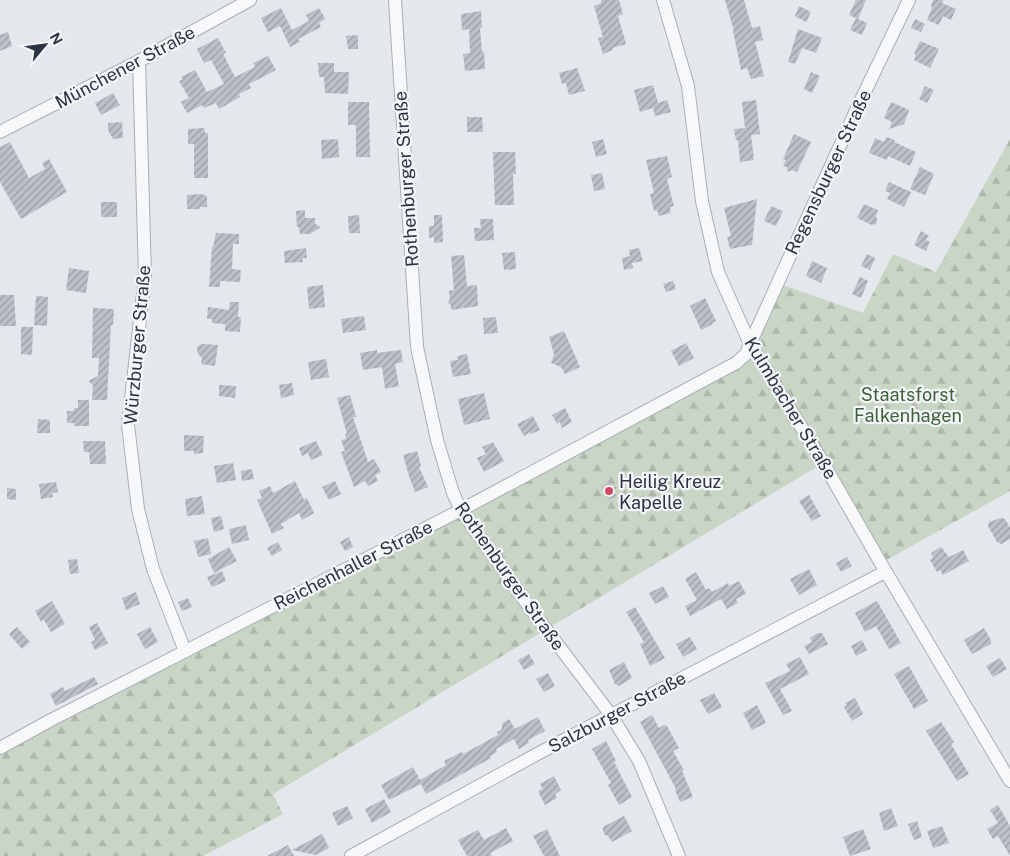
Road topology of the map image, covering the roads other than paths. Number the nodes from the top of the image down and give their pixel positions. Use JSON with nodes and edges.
{"nodes":[{"id":1,"x":250,"y":0,"type":"edge"},
{"id":2,"x":395,"y":0,"type":"edge"},
{"id":3,"x":663,"y":0,"type":"edge"},
{"id":4,"x":908,"y":0,"type":"edge"},
{"id":5,"x":139,"y":61,"type":"junction"},
{"id":6,"x":0,"y":132,"type":"edge"},
{"id":7,"x":750,"y":344,"type":"junction"},
{"id":8,"x":461,"y":510,"type":"junction"},
{"id":9,"x":886,"y":572,"type":"junction"},
{"id":10,"x":185,"y":651,"type":"junction"},
{"id":11,"x":611,"y":715,"type":"junction"},
{"id":12,"x":0,"y":748,"type":"edge"},
{"id":13,"x":1010,"y":782,"type":"edge"},
{"id":14,"x":352,"y":856,"type":"edge"},
{"id":15,"x":679,"y":856,"type":"edge"}],
"edges":[{"from":1,"to":5,"type":"street","name":"Münchener Straße"},
{"from":2,"to":8,"type":"street","name":"Rothenburger Straße"},
{"from":3,"to":7,"type":"street","name":"Kulmbacher Straße"},
{"from":4,"to":7,"type":"street","name":"Regensburger Straße"},
{"from":5,"to":6,"type":"street","name":"Münchener Straße"},
{"from":5,"to":10,"type":"street","name":"Würzburger Straße"},
{"from":7,"to":8,"type":"street","name":"Reichenhaller Straße"},
{"from":7,"to":9,"type":"street","name":"Kulmbacher Straße"},
{"from":8,"to":10,"type":"street","name":"Reichenhaller Straße"},
{"from":8,"to":11,"type":"street","name":"Rothenburger Straße"},
{"from":9,"to":11,"type":"street","name":"Salzburger Straße"},
{"from":9,"to":13,"type":"street","name":"Kulmbacher Straße"},
{"from":10,"to":12,"type":"street","name":"Reichenhaller Straße"},
{"from":11,"to":14,"type":"street","name":"Salzburger Straße"},
{"from":11,"to":15,"type":"street","name":"Rothenburger Straße"}]}
